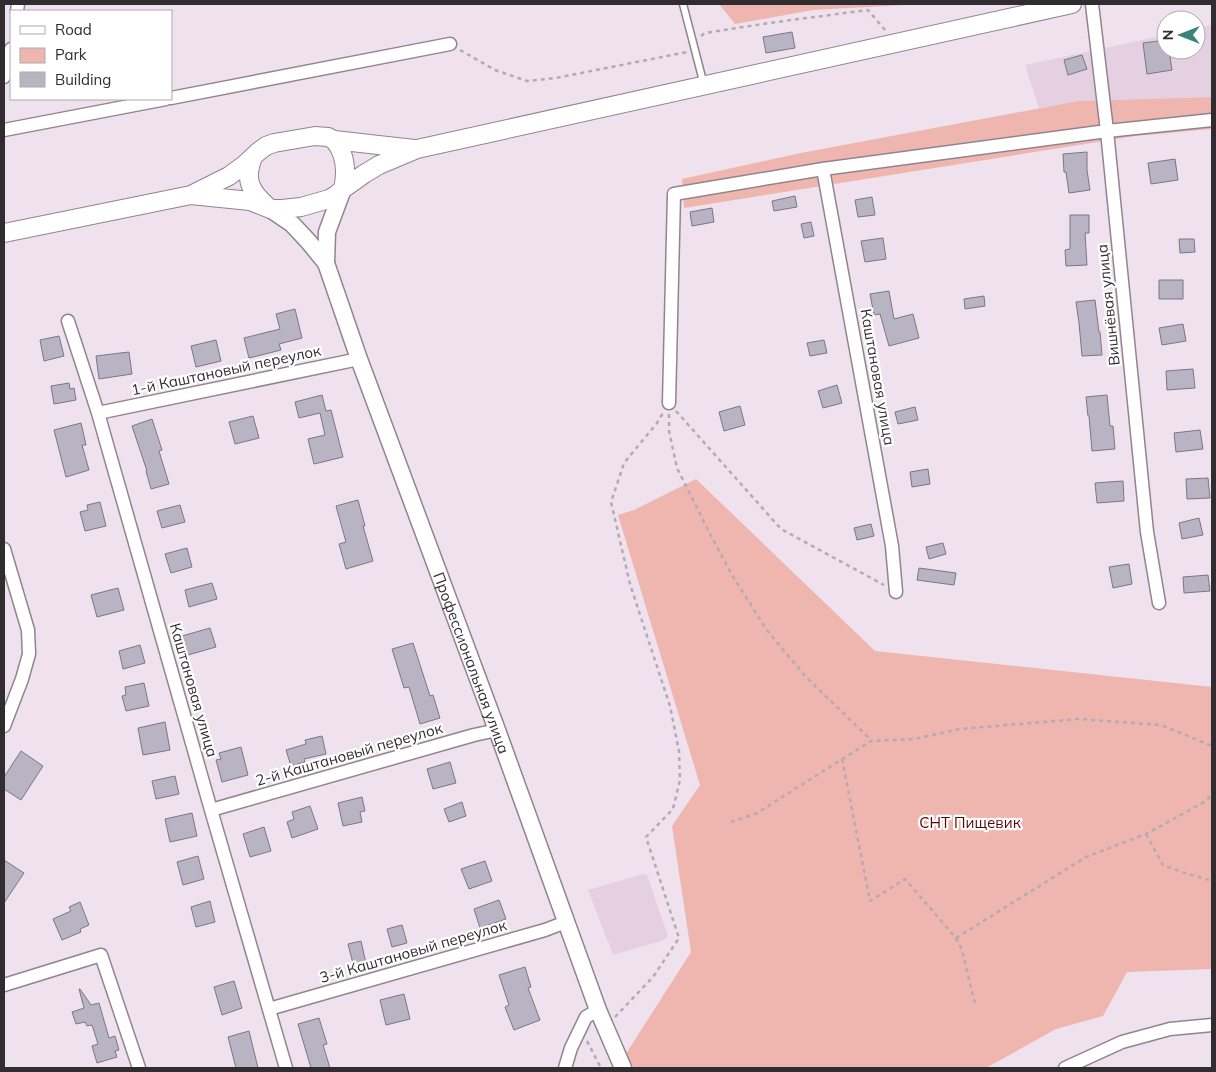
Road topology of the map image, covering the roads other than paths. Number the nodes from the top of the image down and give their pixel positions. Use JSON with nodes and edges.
{"nodes":[{"id":1,"x":683,"y":4,"type":"edge"},
{"id":2,"x":1072,"y":4,"type":"edge"},
{"id":3,"x":1092,"y":4,"type":"edge"},
{"id":4,"x":450,"y":44,"type":"road end"},
{"id":5,"x":10,"y":54,"type":"edge"},
{"id":6,"x":4,"y":77,"type":"edge"},
{"id":7,"x":704,"y":86,"type":"junction"},
{"id":8,"x":172,"y":98,"type":"edge"},
{"id":9,"x":161,"y":100,"type":"edge"},
{"id":10,"x":1212,"y":120,"type":"edge"},
{"id":11,"x":4,"y":130,"type":"edge"},
{"id":12,"x":1107,"y":131,"type":"junction"},
{"id":13,"x":334,"y":140,"type":"junction"},
{"id":14,"x":417,"y":149,"type":"junction"},
{"id":15,"x":253,"y":157,"type":"junction"},
{"id":16,"x":824,"y":169,"type":"junction"},
{"id":17,"x":343,"y":188,"type":"junction"},
{"id":18,"x":190,"y":195,"type":"junction"},
{"id":19,"x":270,"y":208,"type":"junction"},
{"id":20,"x":4,"y":232,"type":"edge"},
{"id":21,"x":326,"y":262,"type":"junction"},
{"id":22,"x":68,"y":321,"type":"dead end"},
{"id":23,"x":359,"y":359,"type":"junction"},
{"id":24,"x":669,"y":403,"type":"road end"},
{"id":25,"x":98,"y":412,"type":"junction"},
{"id":26,"x":4,"y":549,"type":"edge"},
{"id":27,"x":896,"y":592,"type":"road end"},
{"id":28,"x":1159,"y":603,"type":"dead end"},
{"id":29,"x":4,"y":726,"type":"edge"},
{"id":30,"x":497,"y":730,"type":"junction"},
{"id":31,"x":210,"y":810,"type":"junction"},
{"id":32,"x":566,"y":922,"type":"junction"},
{"id":33,"x":4,"y":985,"type":"edge"},
{"id":34,"x":269,"y":1009,"type":"junction"},
{"id":35,"x":598,"y":1010,"type":"junction"},
{"id":36,"x":1212,"y":1026,"type":"edge"},
{"id":37,"x":622,"y":1066,"type":"edge"},
{"id":38,"x":139,"y":1068,"type":"edge"},
{"id":39,"x":286,"y":1068,"type":"edge"},
{"id":40,"x":564,"y":1068,"type":"edge"},
{"id":41,"x":1065,"y":1068,"type":"edge"}],
"edges":[{"from":1,"to":7,"type":"lane"},
{"from":2,"to":7,"type":"main road"},
{"from":3,"to":12,"type":"street","name":"Вишнёвая улица"},
{"from":4,"to":8,"type":"street"},
{"from":5,"to":6,"type":"street"},
{"from":7,"to":14,"type":"main road"},
{"from":9,"to":11,"type":"street"},
{"from":10,"to":12,"type":"street"},
{"from":12,"to":16,"type":"street"},
{"from":12,"to":28,"type":"street","name":"Вишнёвая улица"},
{"from":13,"to":14,"type":"main road"},
{"from":13,"to":15,"type":"main road"},
{"from":13,"to":17,"type":"main road"},
{"from":14,"to":17,"type":"main road"},
{"from":15,"to":18,"type":"main road"},
{"from":15,"to":19,"type":"main road"},
{"from":16,"to":24,"type":"street"},
{"from":16,"to":27,"type":"street","name":"Каштановая улица"},
{"from":17,"to":19,"type":"main road"},
{"from":17,"to":21,"type":"street"},
{"from":18,"to":19,"type":"main road"},
{"from":18,"to":20,"type":"main road"},
{"from":19,"to":21,"type":"street"},
{"from":21,"to":23,"type":"street","name":"Профессиональная улица"},
{"from":22,"to":25,"type":"street","name":"Каштановая улица"},
{"from":23,"to":25,"type":"street","name":"1-й Каштановый переулок"},
{"from":23,"to":30,"type":"street","name":"Профессиональная улица"},
{"from":25,"to":31,"type":"street","name":"Каштановая улица"},
{"from":26,"to":29,"type":"street"},
{"from":30,"to":31,"type":"street","name":"2-й Каштановый переулок"},
{"from":30,"to":32,"type":"street","name":"Профессиональная улица"},
{"from":31,"to":34,"type":"street","name":"Каштановая улица"},
{"from":32,"to":34,"type":"street","name":"3-й Каштановый переулок"},
{"from":32,"to":35,"type":"street","name":"Профессиональная улица"},
{"from":33,"to":38,"type":"street"},
{"from":34,"to":39,"type":"street","name":"Каштановая улица"},
{"from":35,"to":37,"type":"street","name":"Профессиональная улица"},
{"from":35,"to":40,"type":"street"},
{"from":36,"to":41,"type":"street"}]}
